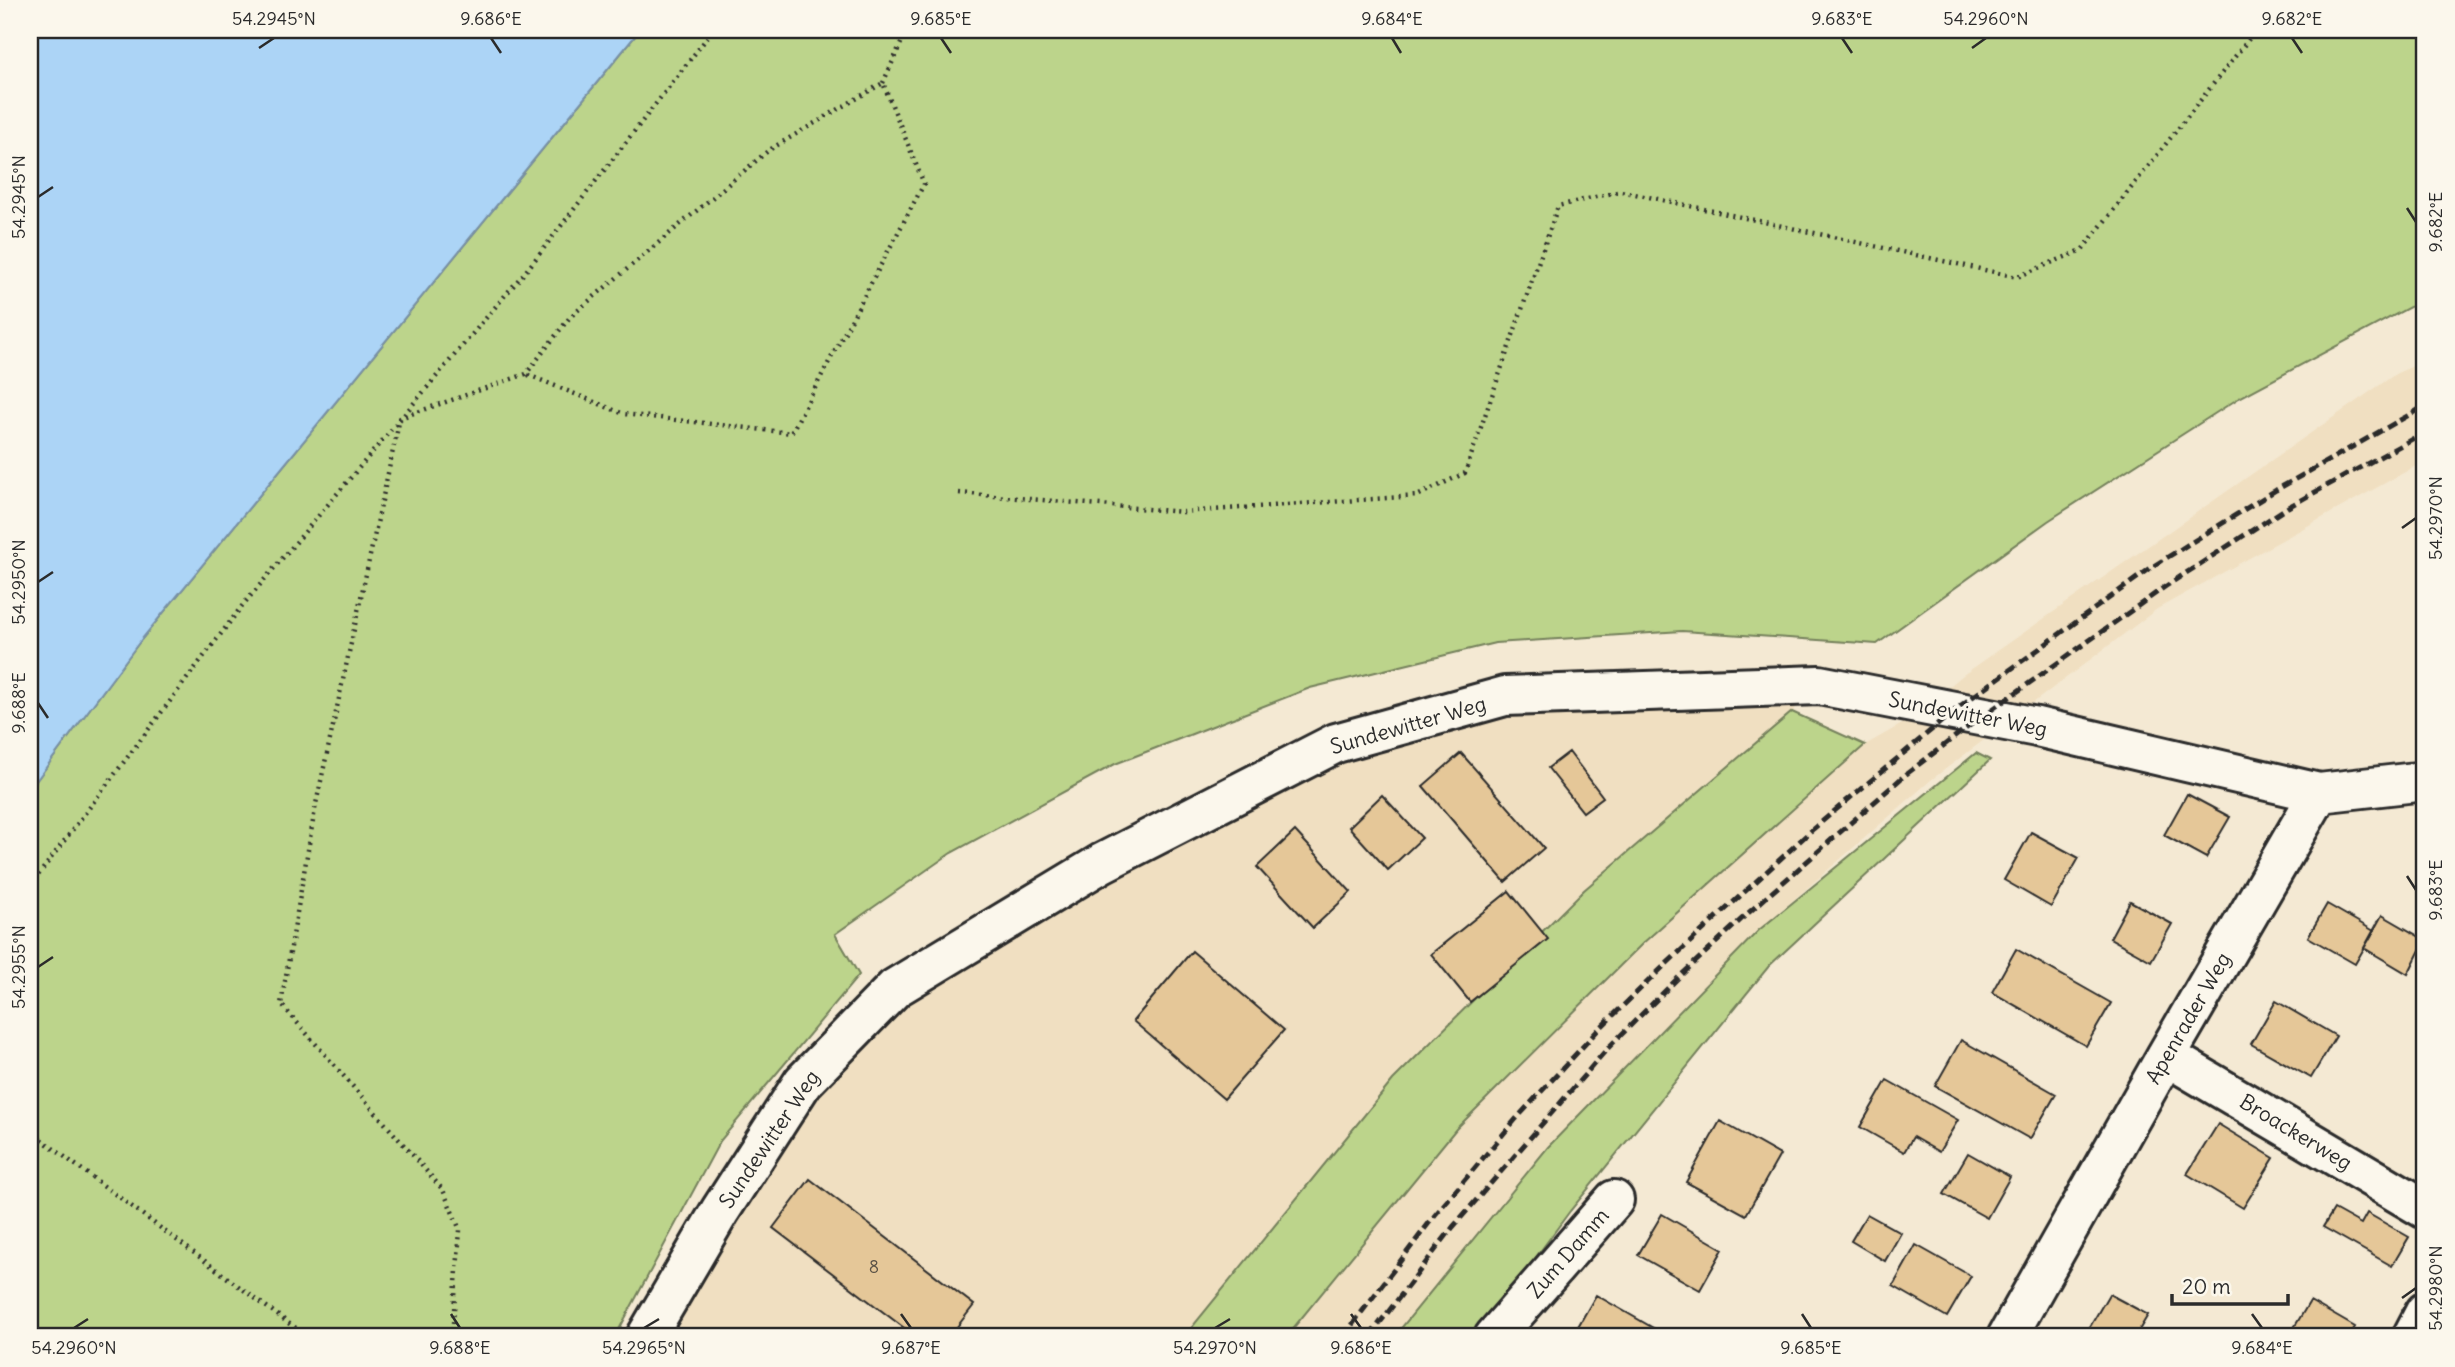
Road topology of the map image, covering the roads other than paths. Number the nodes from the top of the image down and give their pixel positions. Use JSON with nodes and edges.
{"nodes":[{"id":1,"x":2425,"y":781,"type":"edge"},
{"id":2,"x":2319,"y":793,"type":"junction"},
{"id":3,"x":2166,"y":1056,"type":"junction"},
{"id":4,"x":1614,"y":1200,"type":"dead end"},
{"id":5,"x":2425,"y":1209,"type":"edge"},
{"id":6,"x":2425,"y":1312,"type":"edge"},
{"id":7,"x":646,"y":1337,"type":"edge"},
{"id":8,"x":1494,"y":1337,"type":"edge"},
{"id":9,"x":2007,"y":1337,"type":"edge"},
{"id":10,"x":2412,"y":1337,"type":"edge"}],
"edges":[{"from":1,"to":2,"type":"street"},
{"from":2,"to":3,"type":"street","name":"Apenrader Weg"},
{"from":2,"to":7,"type":"street","name":"Sundewitter Weg"},
{"from":3,"to":5,"type":"street","name":"Broackerweg"},
{"from":3,"to":9,"type":"street","name":"Apenrader Weg"},
{"from":4,"to":8,"type":"street","name":"Zum Damm"},
{"from":6,"to":10,"type":"street"}]}
